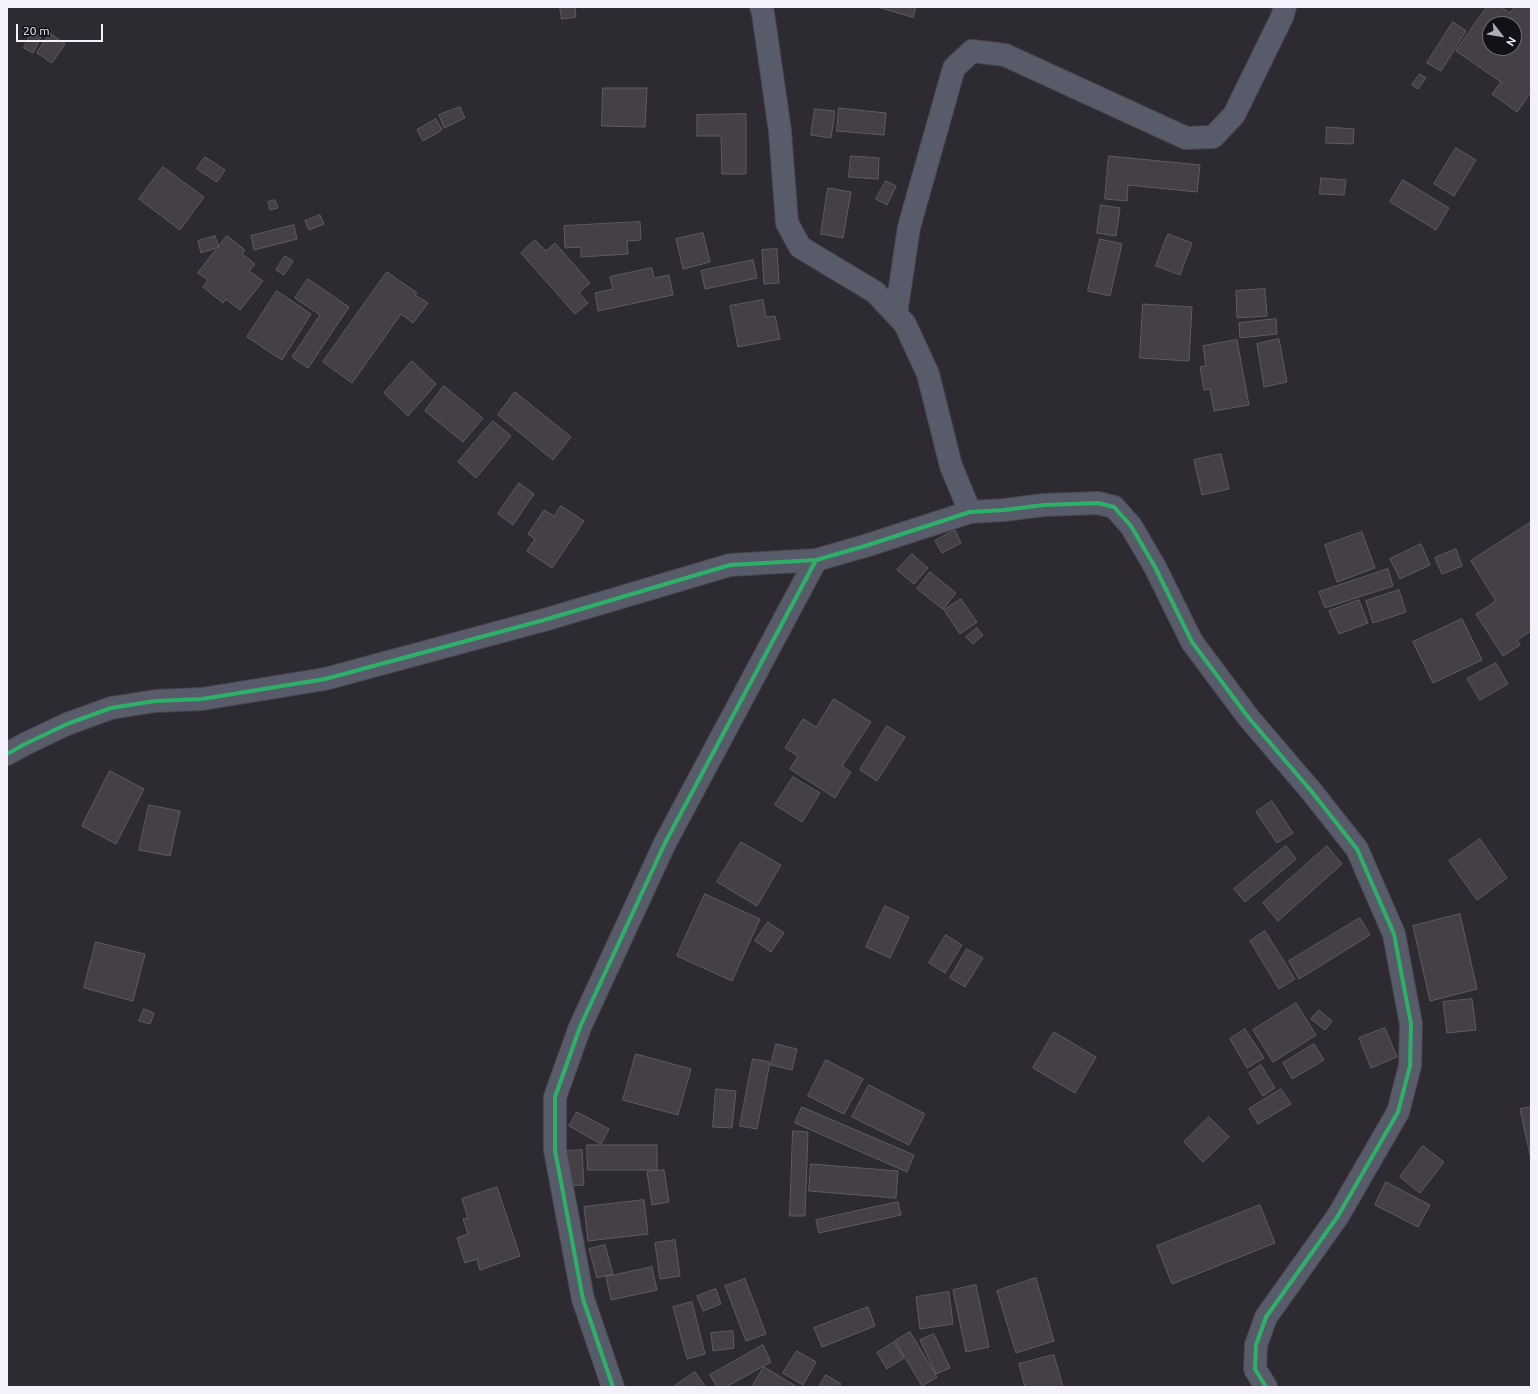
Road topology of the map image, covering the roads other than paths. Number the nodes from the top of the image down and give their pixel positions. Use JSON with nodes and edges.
{"nodes":[{"id":1,"x":761,"y":7,"type":"edge"},
{"id":2,"x":1285,"y":7,"type":"edge"},
{"id":3,"x":896,"y":314,"type":"junction"},
{"id":4,"x":970,"y":512,"type":"junction"},
{"id":5,"x":816,"y":560,"type":"junction"},
{"id":6,"x":7,"y":754,"type":"edge"},
{"id":7,"x":613,"y":1387,"type":"edge"},
{"id":8,"x":1266,"y":1387,"type":"edge"}],
"edges":[{"from":1,"to":3,"type":"street"},
{"from":2,"to":3,"type":"street"},
{"from":3,"to":4,"type":"street"},
{"from":4,"to":5,"type":"street"},
{"from":4,"to":8,"type":"street"},
{"from":5,"to":6,"type":"street"},
{"from":5,"to":7,"type":"street"}]}
